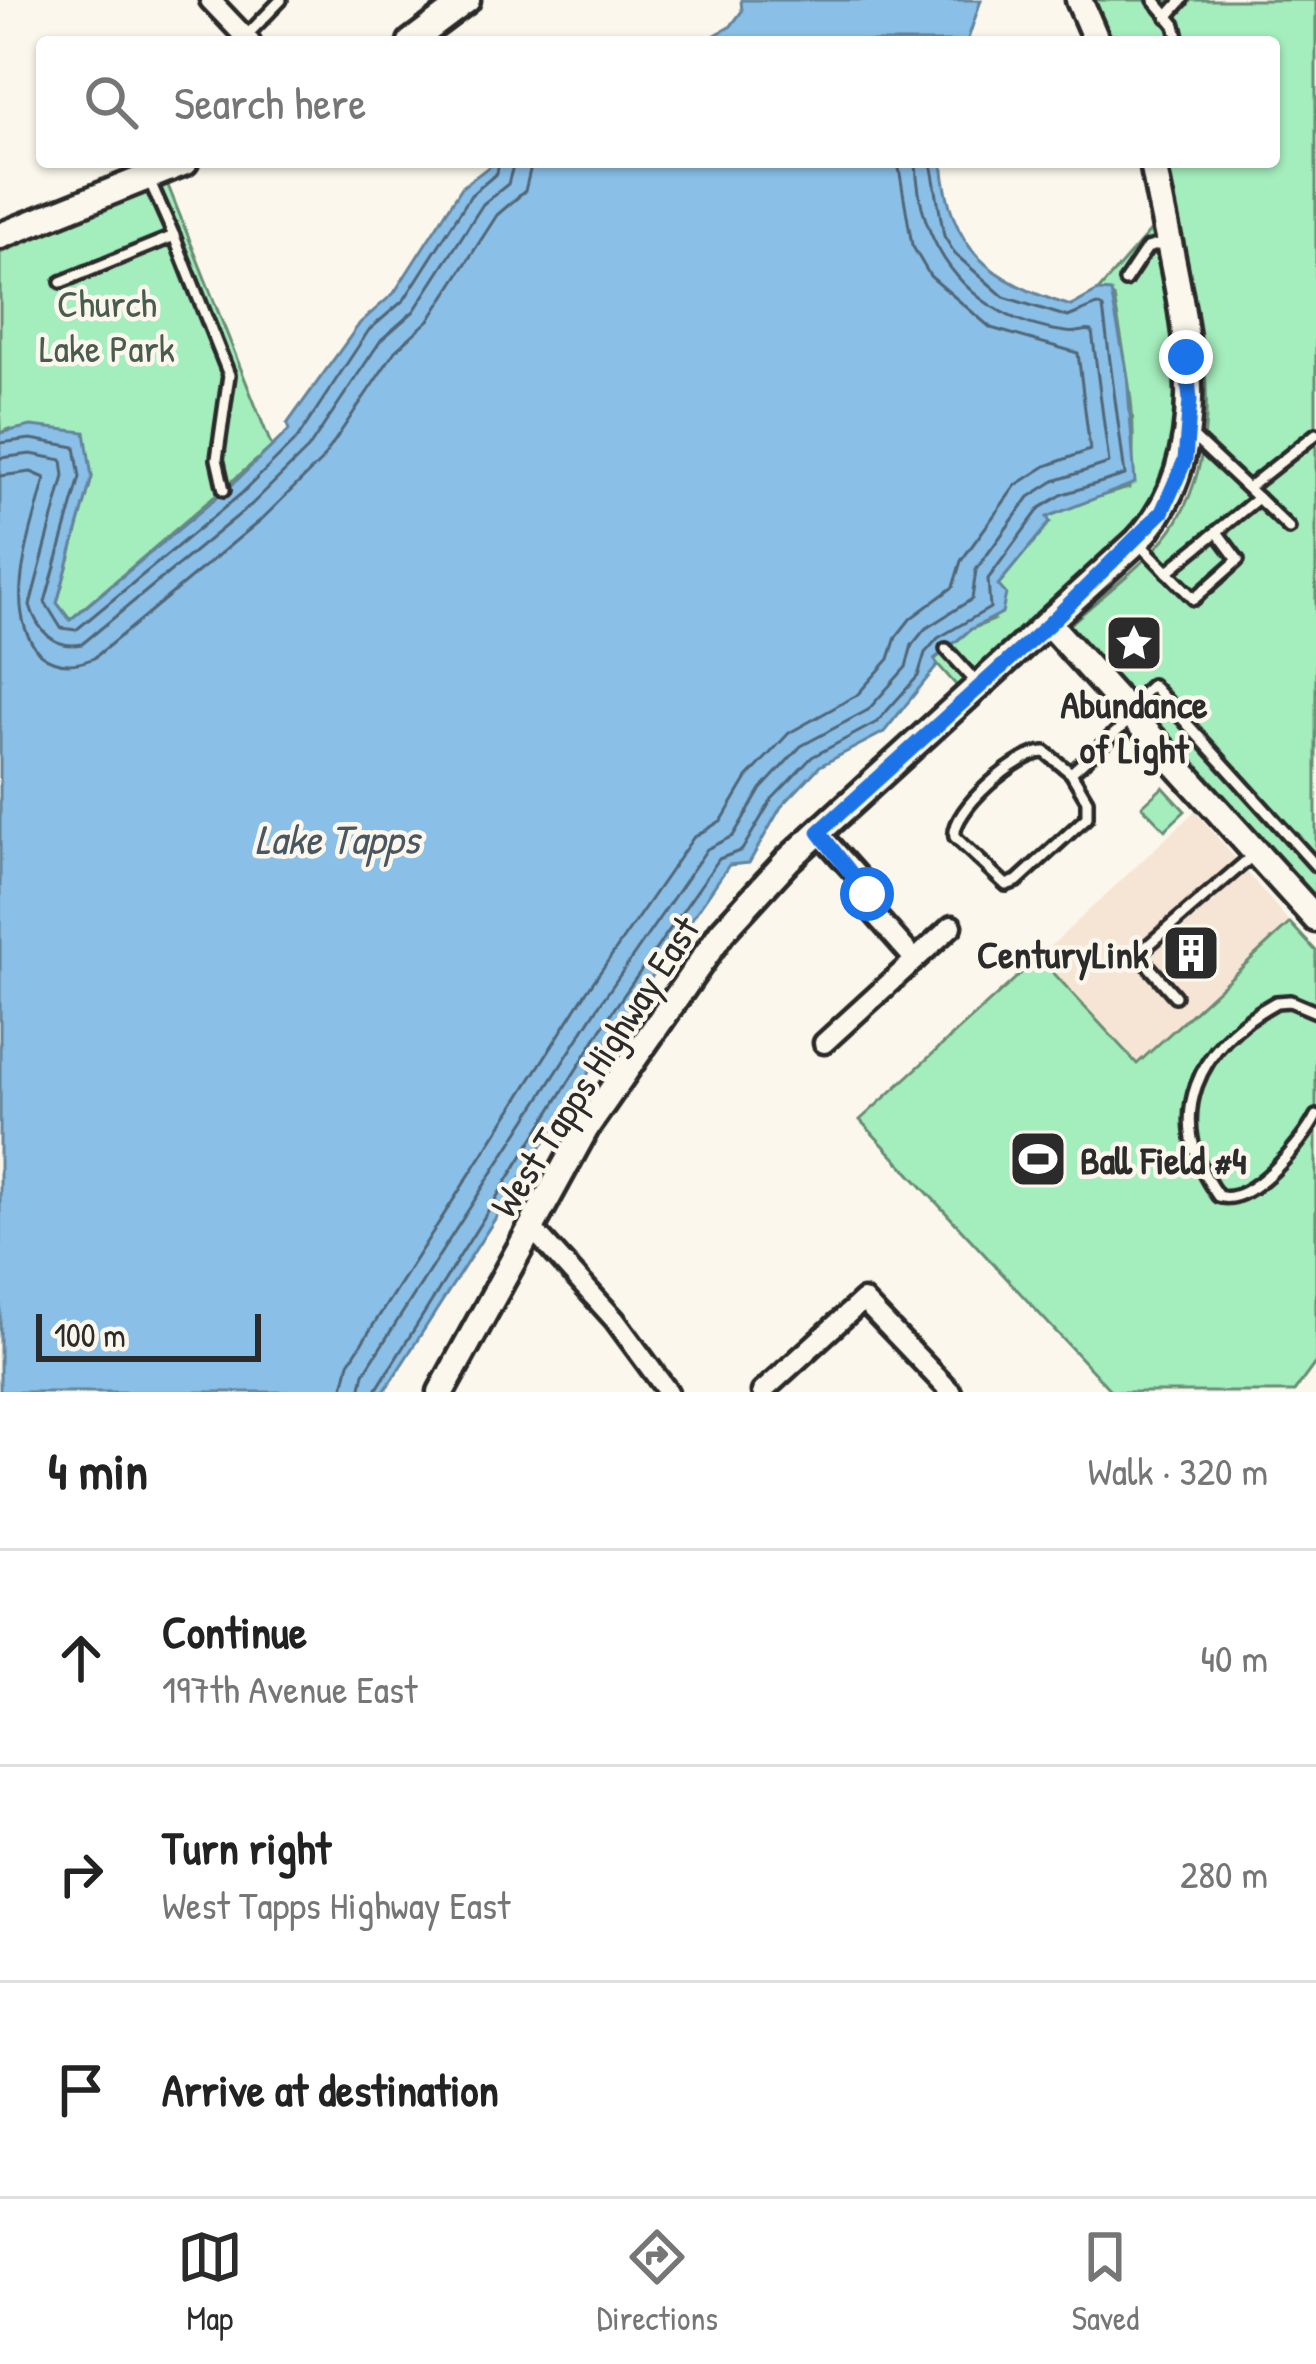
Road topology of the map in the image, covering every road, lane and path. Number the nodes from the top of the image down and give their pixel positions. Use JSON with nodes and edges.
{"nodes":[{"id":1,"x":210,"y":0,"type":"edge"},
{"id":2,"x":281,"y":0,"type":"edge"},
{"id":3,"x":1079,"y":0,"type":"edge"},
{"id":4,"x":1154,"y":0,"type":"edge"},
{"id":5,"x":1182,"y":0,"type":"edge"},
{"id":6,"x":457,"y":3,"type":"edge"},
{"id":7,"x":1167,"y":16,"type":"junction"},
{"id":8,"x":245,"y":36,"type":"edge"},
{"id":9,"x":251,"y":36,"type":"edge"},
{"id":10,"x":418,"y":36,"type":"edge"},
{"id":11,"x":1094,"y":36,"type":"edge"},
{"id":12,"x":1176,"y":36,"type":"edge"},
{"id":13,"x":170,"y":168,"type":"edge"},
{"id":14,"x":1155,"y":168,"type":"edge"},
{"id":15,"x":148,"y":177,"type":"junction"},
{"id":16,"x":2,"y":232,"type":"edge"},
{"id":17,"x":173,"y":236,"type":"junction"},
{"id":18,"x":1167,"y":242,"type":"junction"},
{"id":19,"x":1125,"y":281,"type":"dead end"},
{"id":20,"x":61,"y":282,"type":"dead end"},
{"id":21,"x":1189,"y":434,"type":"junction"},
{"id":22,"x":1316,"y":434,"type":"edge"},
{"id":23,"x":1250,"y":487,"type":"junction"},
{"id":24,"x":224,"y":490,"type":"dead end"},
{"id":25,"x":1258,"y":498,"type":"junction"},
{"id":26,"x":1289,"y":528,"type":"dead end"},
{"id":27,"x":1217,"y":532,"type":"junction"},
{"id":28,"x":1137,"y":542,"type":"junction"},
{"id":29,"x":1167,"y":572,"type":"junction"},
{"id":30,"x":1049,"y":624,"type":"junction"},
{"id":31,"x":946,"y":649,"type":"dead end"},
{"id":32,"x":980,"y":687,"type":"junction"},
{"id":33,"x":1130,"y":713,"type":"junction"},
{"id":34,"x":1228,"y":770,"type":"junction"},
{"id":35,"x":1071,"y":773,"type":"junction"},
{"id":36,"x":1210,"y":786,"type":"junction"},
{"id":37,"x":819,"y":832,"type":"junction"},
{"id":38,"x":1256,"y":852,"type":"junction"},
{"id":39,"x":1316,"y":866,"type":"edge"},
{"id":40,"x":1316,"y":919,"type":"edge"},
{"id":41,"x":952,"y":926,"type":"dead end"},
{"id":42,"x":915,"y":960,"type":"junction"},
{"id":43,"x":1175,"y":996,"type":"dead end"},
{"id":44,"x":1316,"y":1012,"type":"edge"},
{"id":45,"x":824,"y":1043,"type":"dead end"},
{"id":46,"x":1316,"y":1116,"type":"edge"},
{"id":47,"x":530,"y":1226,"type":"junction"},
{"id":48,"x":441,"y":1392,"type":"edge"},
{"id":49,"x":668,"y":1392,"type":"edge"},
{"id":50,"x":762,"y":1392,"type":"edge"},
{"id":51,"x":951,"y":1392,"type":"edge"}],
"edges":[{"from":1,"to":8,"type":"street"},
{"from":2,"to":9,"type":"lane"},
{"from":3,"to":11,"type":"street"},
{"from":4,"to":7,"type":"lane"},
{"from":5,"to":7,"type":"lane"},
{"from":6,"to":10,"type":"street"},
{"from":7,"to":12,"type":"lane"},
{"from":13,"to":15,"type":"street"},
{"from":14,"to":18,"type":"street","name":"West Tapps Highway East"},
{"from":15,"to":16,"type":"street"},
{"from":15,"to":17,"type":"lane"},
{"from":17,"to":20,"type":"lane"},
{"from":17,"to":24,"type":"lane"},
{"from":18,"to":19,"type":"lane"},
{"from":18,"to":21,"type":"street","name":"West Tapps Highway East"},
{"from":21,"to":23,"type":"lane"},
{"from":21,"to":28,"type":"street","name":"West Tapps Highway East"},
{"from":22,"to":23,"type":"lane"},
{"from":23,"to":25,"type":"lane"},
{"from":25,"to":26,"type":"lane"},
{"from":25,"to":27,"type":"lane"},
{"from":27,"to":29,"type":"lane"},
{"from":27,"to":29,"type":"lane"},
{"from":28,"to":29,"type":"lane"},
{"from":28,"to":30,"type":"street","name":"West Tapps Highway East"},
{"from":30,"to":32,"type":"street","name":"West Tapps Highway East"},
{"from":30,"to":33,"type":"street"},
{"from":31,"to":32,"type":"lane"},
{"from":32,"to":37,"type":"street","name":"West Tapps Highway East"},
{"from":33,"to":34,"type":"lane"},
{"from":33,"to":35,"type":"lane"},
{"from":33,"to":36,"type":"street"},
{"from":34,"to":36,"type":"lane"},
{"from":34,"to":39,"type":"lane"},
{"from":35,"to":35,"type":"lane"},
{"from":36,"to":38,"type":"street"},
{"from":37,"to":42,"type":"street"},
{"from":37,"to":47,"type":"street","name":"West Tapps Highway East"},
{"from":38,"to":40,"type":"street"},
{"from":38,"to":43,"type":"lane"},
{"from":41,"to":42,"type":"street"},
{"from":42,"to":45,"type":"street"},
{"from":44,"to":46,"type":"lane"},
{"from":47,"to":48,"type":"street","name":"West Tapps Highway East"},
{"from":47,"to":49,"type":"street"},
{"from":50,"to":51,"type":"street"}]}
